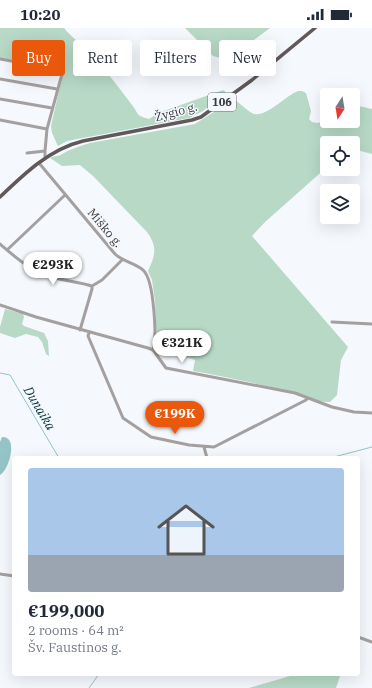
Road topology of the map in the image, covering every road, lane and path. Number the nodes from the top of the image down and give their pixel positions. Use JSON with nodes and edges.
{"nodes":[{"id":1,"x":315,"y":28,"type":"edge"},
{"id":2,"x":0,"y":59,"type":"edge"},
{"id":3,"x":0,"y":79,"type":"edge"},
{"id":4,"x":57,"y":89,"type":"junction"},
{"id":5,"x":0,"y":99,"type":"edge"},
{"id":6,"x":52,"y":108,"type":"junction"},
{"id":7,"x":0,"y":120,"type":"edge"},
{"id":8,"x":48,"y":129,"type":"junction"},
{"id":9,"x":44,"y":150,"type":"junction"},
{"id":10,"x":27,"y":153,"type":"dead end"},
{"id":11,"x":45,"y":158,"type":"junction"},
{"id":12,"x":38,"y":163,"type":"junction"},
{"id":13,"x":65,"y":195,"type":"junction"},
{"id":14,"x":0,"y":197,"type":"edge"},
{"id":15,"x":0,"y":244,"type":"edge"},
{"id":16,"x":8,"y":250,"type":"junction"},
{"id":17,"x":122,"y":260,"type":"junction"},
{"id":18,"x":92,"y":286,"type":"junction"},
{"id":19,"x":0,"y":305,"type":"edge"},
{"id":20,"x":332,"y":322,"type":"dead end"},
{"id":21,"x":372,"y":324,"type":"edge"},
{"id":22,"x":80,"y":330,"type":"junction"},
{"id":23,"x":89,"y":333,"type":"junction"},
{"id":24,"x":153,"y":350,"type":"junction"},
{"id":25,"x":308,"y":398,"type":"junction"},
{"id":26,"x":372,"y":413,"type":"edge"},
{"id":27,"x":204,"y":447,"type":"junction"},
{"id":28,"x":206,"y":456,"type":"edge"},
{"id":29,"x":0,"y":574,"type":"edge"},
{"id":30,"x":12,"y":576,"type":"edge"},
{"id":31,"x":360,"y":638,"type":"edge"},
{"id":32,"x":372,"y":642,"type":"edge"}],
"edges":[{"from":1,"to":11,"type":"main road","name":"Žygio g.","number":"106"},
{"from":2,"to":4,"type":"street"},
{"from":3,"to":4,"type":"street"},
{"from":4,"to":6,"type":"street"},
{"from":5,"to":6,"type":"street"},
{"from":6,"to":8,"type":"street"},
{"from":7,"to":8,"type":"street"},
{"from":8,"to":9,"type":"street"},
{"from":9,"to":10,"type":"street"},
{"from":9,"to":11,"type":"street"},
{"from":11,"to":12,"type":"main road","number":"106"},
{"from":12,"to":13,"type":"street","name":"Miško g."},
{"from":12,"to":14,"type":"main road","number":"106"},
{"from":13,"to":16,"type":"street"},
{"from":13,"to":17,"type":"street","name":"Miško g."},
{"from":15,"to":16,"type":"street"},
{"from":16,"to":18,"type":"street"},
{"from":17,"to":18,"type":"street"},
{"from":17,"to":24,"type":"street","name":"Miško g."},
{"from":18,"to":22,"type":"street"},
{"from":19,"to":22,"type":"street"},
{"from":20,"to":21,"type":"street"},
{"from":22,"to":23,"type":"street"},
{"from":23,"to":24,"type":"street"},
{"from":23,"to":27,"type":"street"},
{"from":24,"to":25,"type":"street"},
{"from":25,"to":26,"type":"street"},
{"from":25,"to":27,"type":"street"},
{"from":27,"to":28,"type":"street"},
{"from":29,"to":30,"type":"street"},
{"from":31,"to":32,"type":"street"}]}
